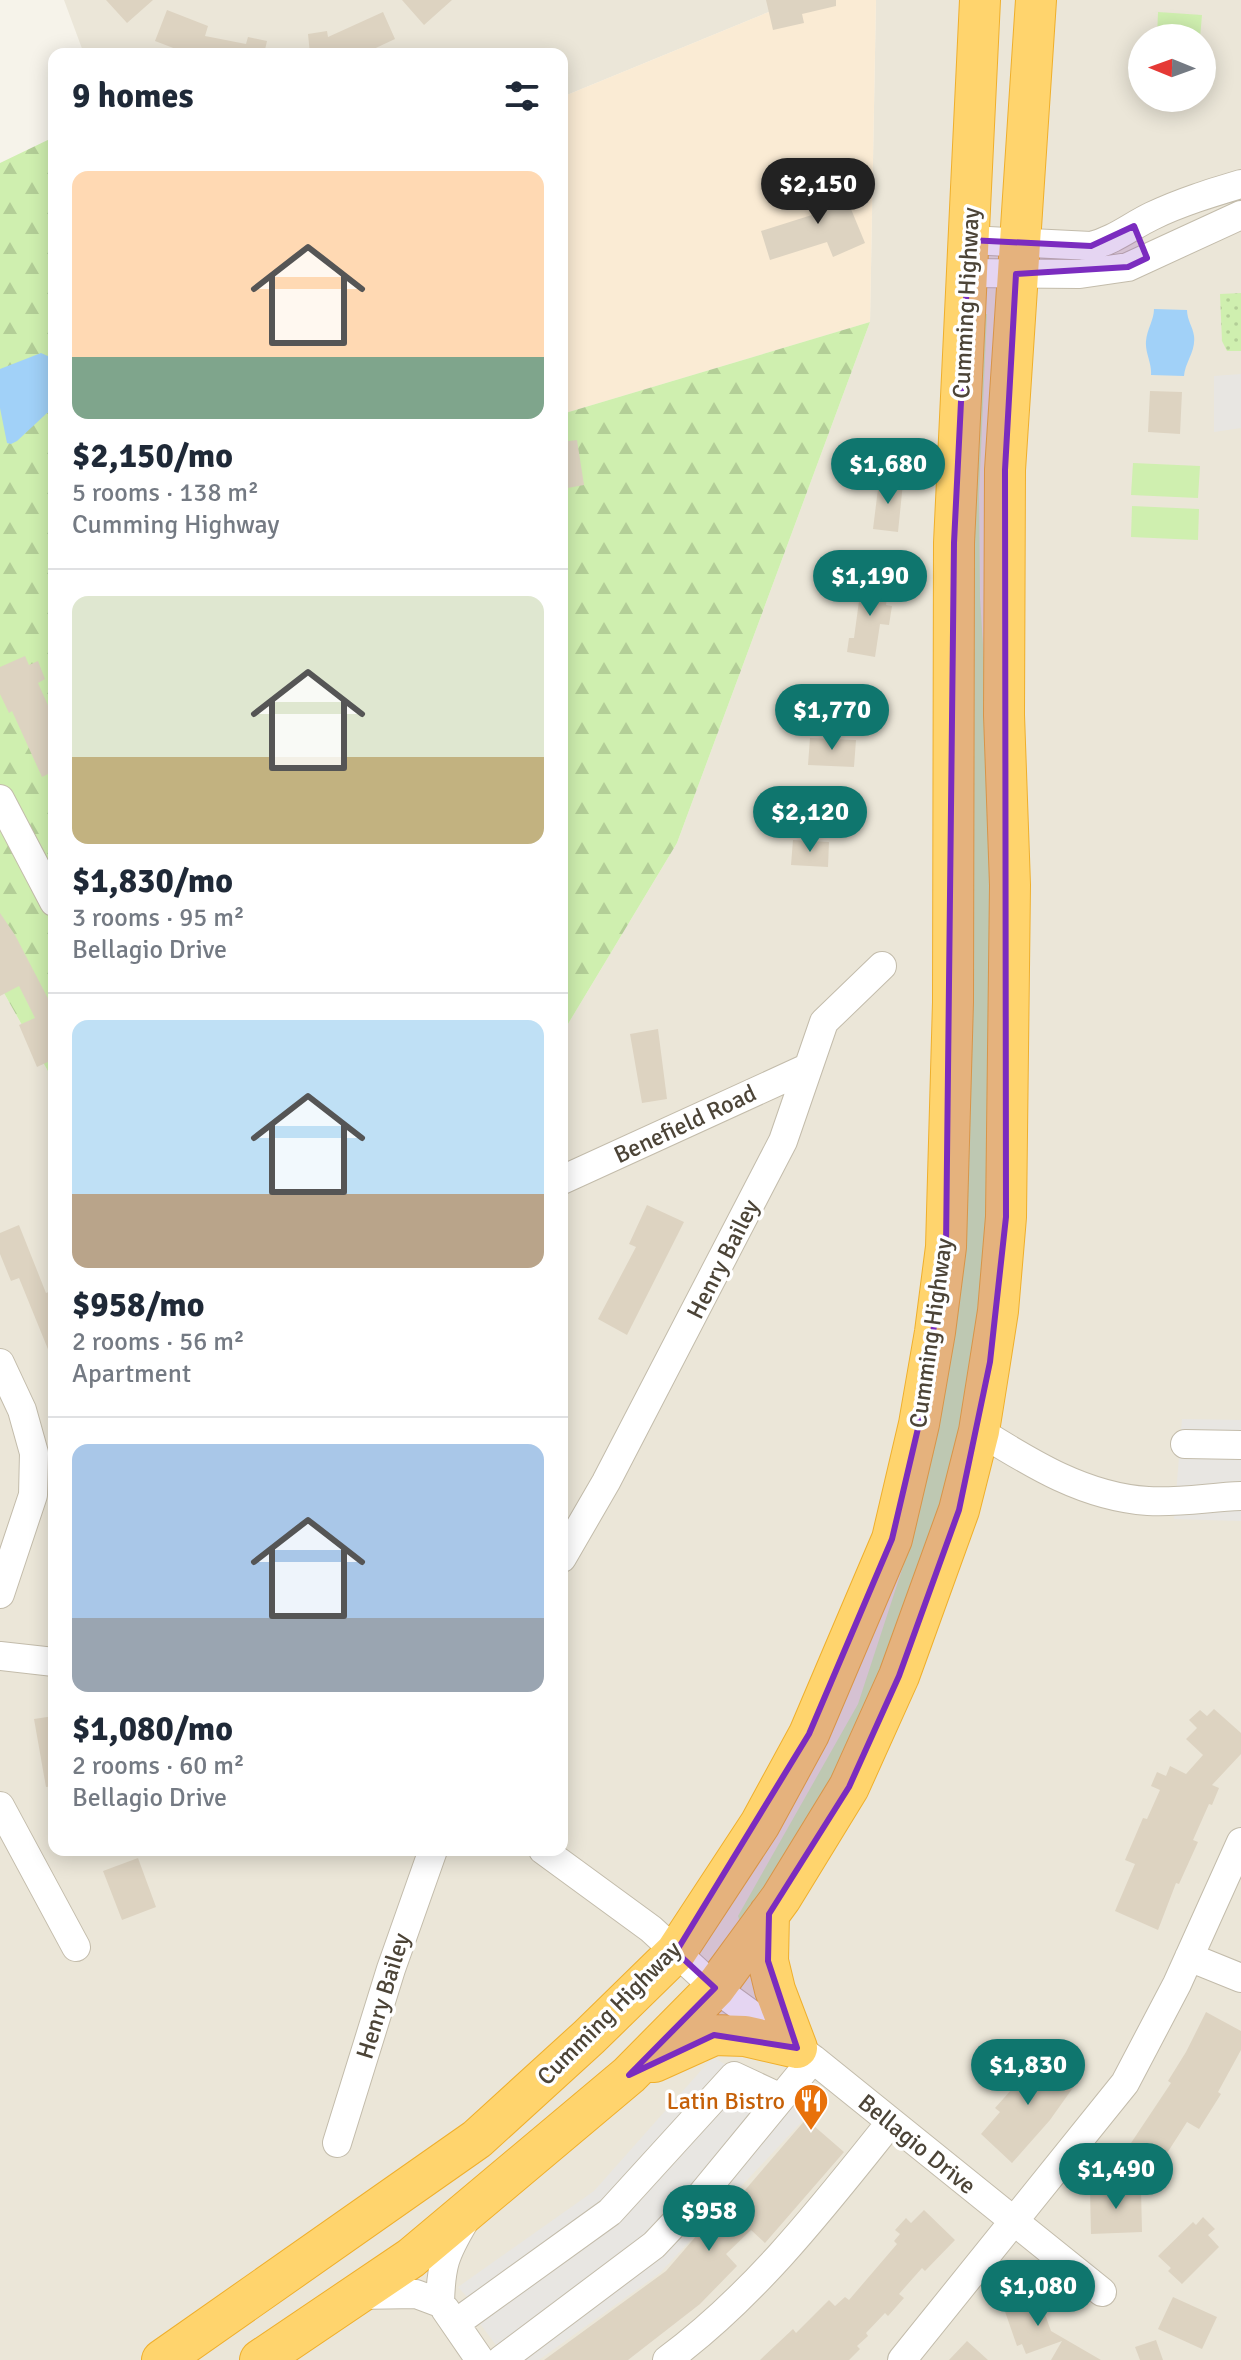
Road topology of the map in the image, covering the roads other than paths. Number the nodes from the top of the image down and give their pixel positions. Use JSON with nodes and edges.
{"nodes":[{"id":1,"x":980,"y":0,"type":"edge"},
{"id":2,"x":1036,"y":0,"type":"edge"},
{"id":3,"x":1241,"y":184,"type":"edge"},
{"id":4,"x":1241,"y":215,"type":"edge"},
{"id":5,"x":1134,"y":226,"type":"junction"},
{"id":6,"x":968,"y":256,"type":"junction"},
{"id":7,"x":1017,"y":258,"type":"junction"},
{"id":8,"x":1147,"y":258,"type":"junction"},
{"id":9,"x":0,"y":799,"type":"edge"},
{"id":10,"x":48,"y":891,"type":"edge"},
{"id":11,"x":882,"y":966,"type":"dead end"},
{"id":12,"x":807,"y":1068,"type":"junction"},
{"id":13,"x":568,"y":1177,"type":"edge"},
{"id":14,"x":0,"y":1363,"type":"edge"},
{"id":15,"x":979,"y":1431,"type":"junction"},
{"id":16,"x":1185,"y":1444,"type":"dead end"},
{"id":17,"x":1241,"y":1445,"type":"edge"},
{"id":18,"x":1241,"y":1496,"type":"edge"},
{"id":19,"x":568,"y":1548,"type":"edge"},
{"id":20,"x":0,"y":1594,"type":"edge"},
{"id":21,"x":0,"y":1656,"type":"edge"},
{"id":22,"x":48,"y":1661,"type":"edge"},
{"id":23,"x":0,"y":1806,"type":"edge"},
{"id":24,"x":1241,"y":1842,"type":"edge"},
{"id":25,"x":431,"y":1856,"type":"edge"},
{"id":26,"x":551,"y":1856,"type":"edge"},
{"id":27,"x":769,"y":1914,"type":"junction"},
{"id":28,"x":76,"y":1947,"type":"dead end"},
{"id":29,"x":676,"y":1952,"type":"junction"},
{"id":30,"x":1189,"y":1957,"type":"junction"},
{"id":31,"x":1241,"y":1978,"type":"edge"},
{"id":32,"x":715,"y":1988,"type":"junction"},
{"id":33,"x":805,"y":2054,"type":"junction"},
{"id":34,"x":629,"y":2075,"type":"junction"},
{"id":35,"x":781,"y":2098,"type":"junction"},
{"id":36,"x":890,"y":2123,"type":"junction"},
{"id":37,"x":337,"y":2143,"type":"dead end"},
{"id":38,"x":474,"y":2207,"type":"junction"},
{"id":39,"x":1015,"y":2223,"type":"junction"},
{"id":40,"x":1102,"y":2292,"type":"dead end"},
{"id":41,"x":353,"y":2295,"type":"junction"},
{"id":42,"x":448,"y":2313,"type":"junction"},
{"id":43,"x":162,"y":2360,"type":"edge"},
{"id":44,"x":260,"y":2360,"type":"edge"},
{"id":45,"x":480,"y":2360,"type":"edge"},
{"id":46,"x":501,"y":2360,"type":"edge"},
{"id":47,"x":667,"y":2360,"type":"edge"},
{"id":48,"x":902,"y":2360,"type":"edge"}],
"edges":[{"from":1,"to":6,"type":"highway","name":"Cumming Highway"},
{"from":2,"to":7,"type":"highway","name":"Cumming Highway"},
{"from":3,"to":5,"type":"street"},
{"from":4,"to":8,"type":"street"},
{"from":5,"to":7,"type":"street"},
{"from":5,"to":8,"type":"street"},
{"from":6,"to":7,"type":"street"},
{"from":6,"to":29,"type":"highway","name":"Cumming Highway"},
{"from":7,"to":8,"type":"street"},
{"from":7,"to":15,"type":"highway","name":"Cumming Highway"},
{"from":9,"to":10,"type":"street"},
{"from":11,"to":12,"type":"street","name":"Henry Bailey"},
{"from":12,"to":13,"type":"street","name":"Benefield Road"},
{"from":12,"to":19,"type":"street","name":"Henry Bailey"},
{"from":14,"to":20,"type":"street"},
{"from":15,"to":18,"type":"street"},
{"from":15,"to":27,"type":"highway","name":"Cumming Highway"},
{"from":16,"to":17,"type":"street"},
{"from":21,"to":22,"type":"street"},
{"from":23,"to":28,"type":"street"},
{"from":24,"to":30,"type":"street"},
{"from":25,"to":37,"type":"street","name":"Henry Bailey"},
{"from":26,"to":29,"type":"street","name":"Bellagio Drive"},
{"from":27,"to":32,"type":"highway","name":"Cumming Highway"},
{"from":27,"to":33,"type":"highway"},
{"from":29,"to":32,"type":"street","name":"Bellagio Drive"},
{"from":29,"to":43,"type":"highway","name":"Cumming Highway"},
{"from":30,"to":31,"type":"street"},
{"from":30,"to":39,"type":"street"},
{"from":32,"to":33,"type":"street","name":"Bellagio Drive"},
{"from":32,"to":34,"type":"highway","name":"Cumming Highway"},
{"from":33,"to":34,"type":"highway"},
{"from":33,"to":35,"type":"street"},
{"from":33,"to":36,"type":"street","name":"Bellagio Drive"},
{"from":34,"to":38,"type":"highway","name":"Cumming Highway"},
{"from":35,"to":42,"type":"street"},
{"from":35,"to":46,"type":"street"},
{"from":36,"to":39,"type":"street","name":"Bellagio Drive"},
{"from":36,"to":47,"type":"street"},
{"from":38,"to":41,"type":"highway","name":"Cumming Highway"},
{"from":38,"to":42,"type":"street"},
{"from":39,"to":40,"type":"street","name":"Bellagio Drive"},
{"from":39,"to":48,"type":"street"},
{"from":41,"to":42,"type":"street"},
{"from":41,"to":44,"type":"highway","name":"Cumming Highway"},
{"from":42,"to":45,"type":"street"}]}
